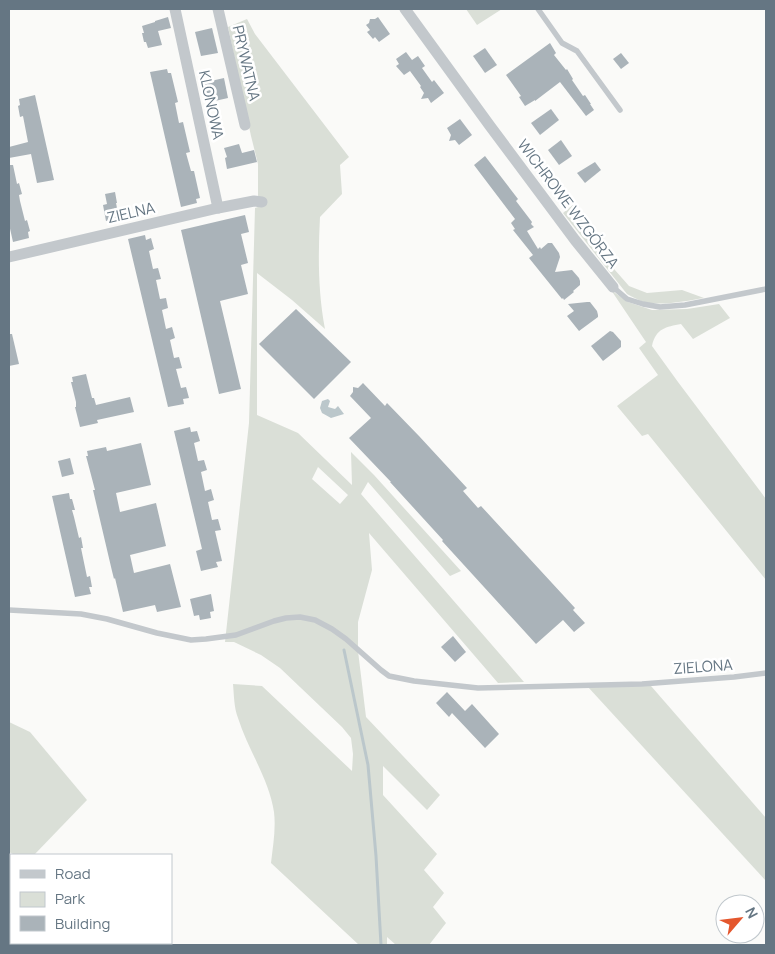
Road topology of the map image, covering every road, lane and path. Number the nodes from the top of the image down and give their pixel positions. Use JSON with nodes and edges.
{"nodes":[{"id":1,"x":175,"y":9,"type":"edge"},
{"id":2,"x":218,"y":9,"type":"edge"},
{"id":3,"x":405,"y":9,"type":"edge"},
{"id":4,"x":538,"y":9,"type":"edge"},
{"id":5,"x":620,"y":110,"type":"dead end"},
{"id":6,"x":245,"y":125,"type":"dead end"},
{"id":7,"x":262,"y":202,"type":"dead end"},
{"id":8,"x":218,"y":208,"type":"junction"},
{"id":9,"x":9,"y":258,"type":"edge"},
{"id":10,"x":613,"y":287,"type":"joint"},
{"id":11,"x":766,"y":289,"type":"edge"},
{"id":12,"x":9,"y":610,"type":"edge"},
{"id":13,"x":766,"y":673,"type":"edge"}],
"edges":[{"from":1,"to":8,"type":"street","name":"KLONOWA"},
{"from":2,"to":6,"type":"street","name":"PRYWATNA"},
{"from":3,"to":10,"type":"street","name":"WICHROWE WZGÓRZA"},
{"from":4,"to":5,"type":"lane"},
{"from":7,"to":8,"type":"street","name":"ZIELNA"},
{"from":8,"to":9,"type":"street","name":"ZIELNA"},
{"from":10,"to":11,"type":"lane","name":"WICHROWE WZGÓRZA"},
{"from":12,"to":13,"type":"lane","name":"ZIELONA"}]}
